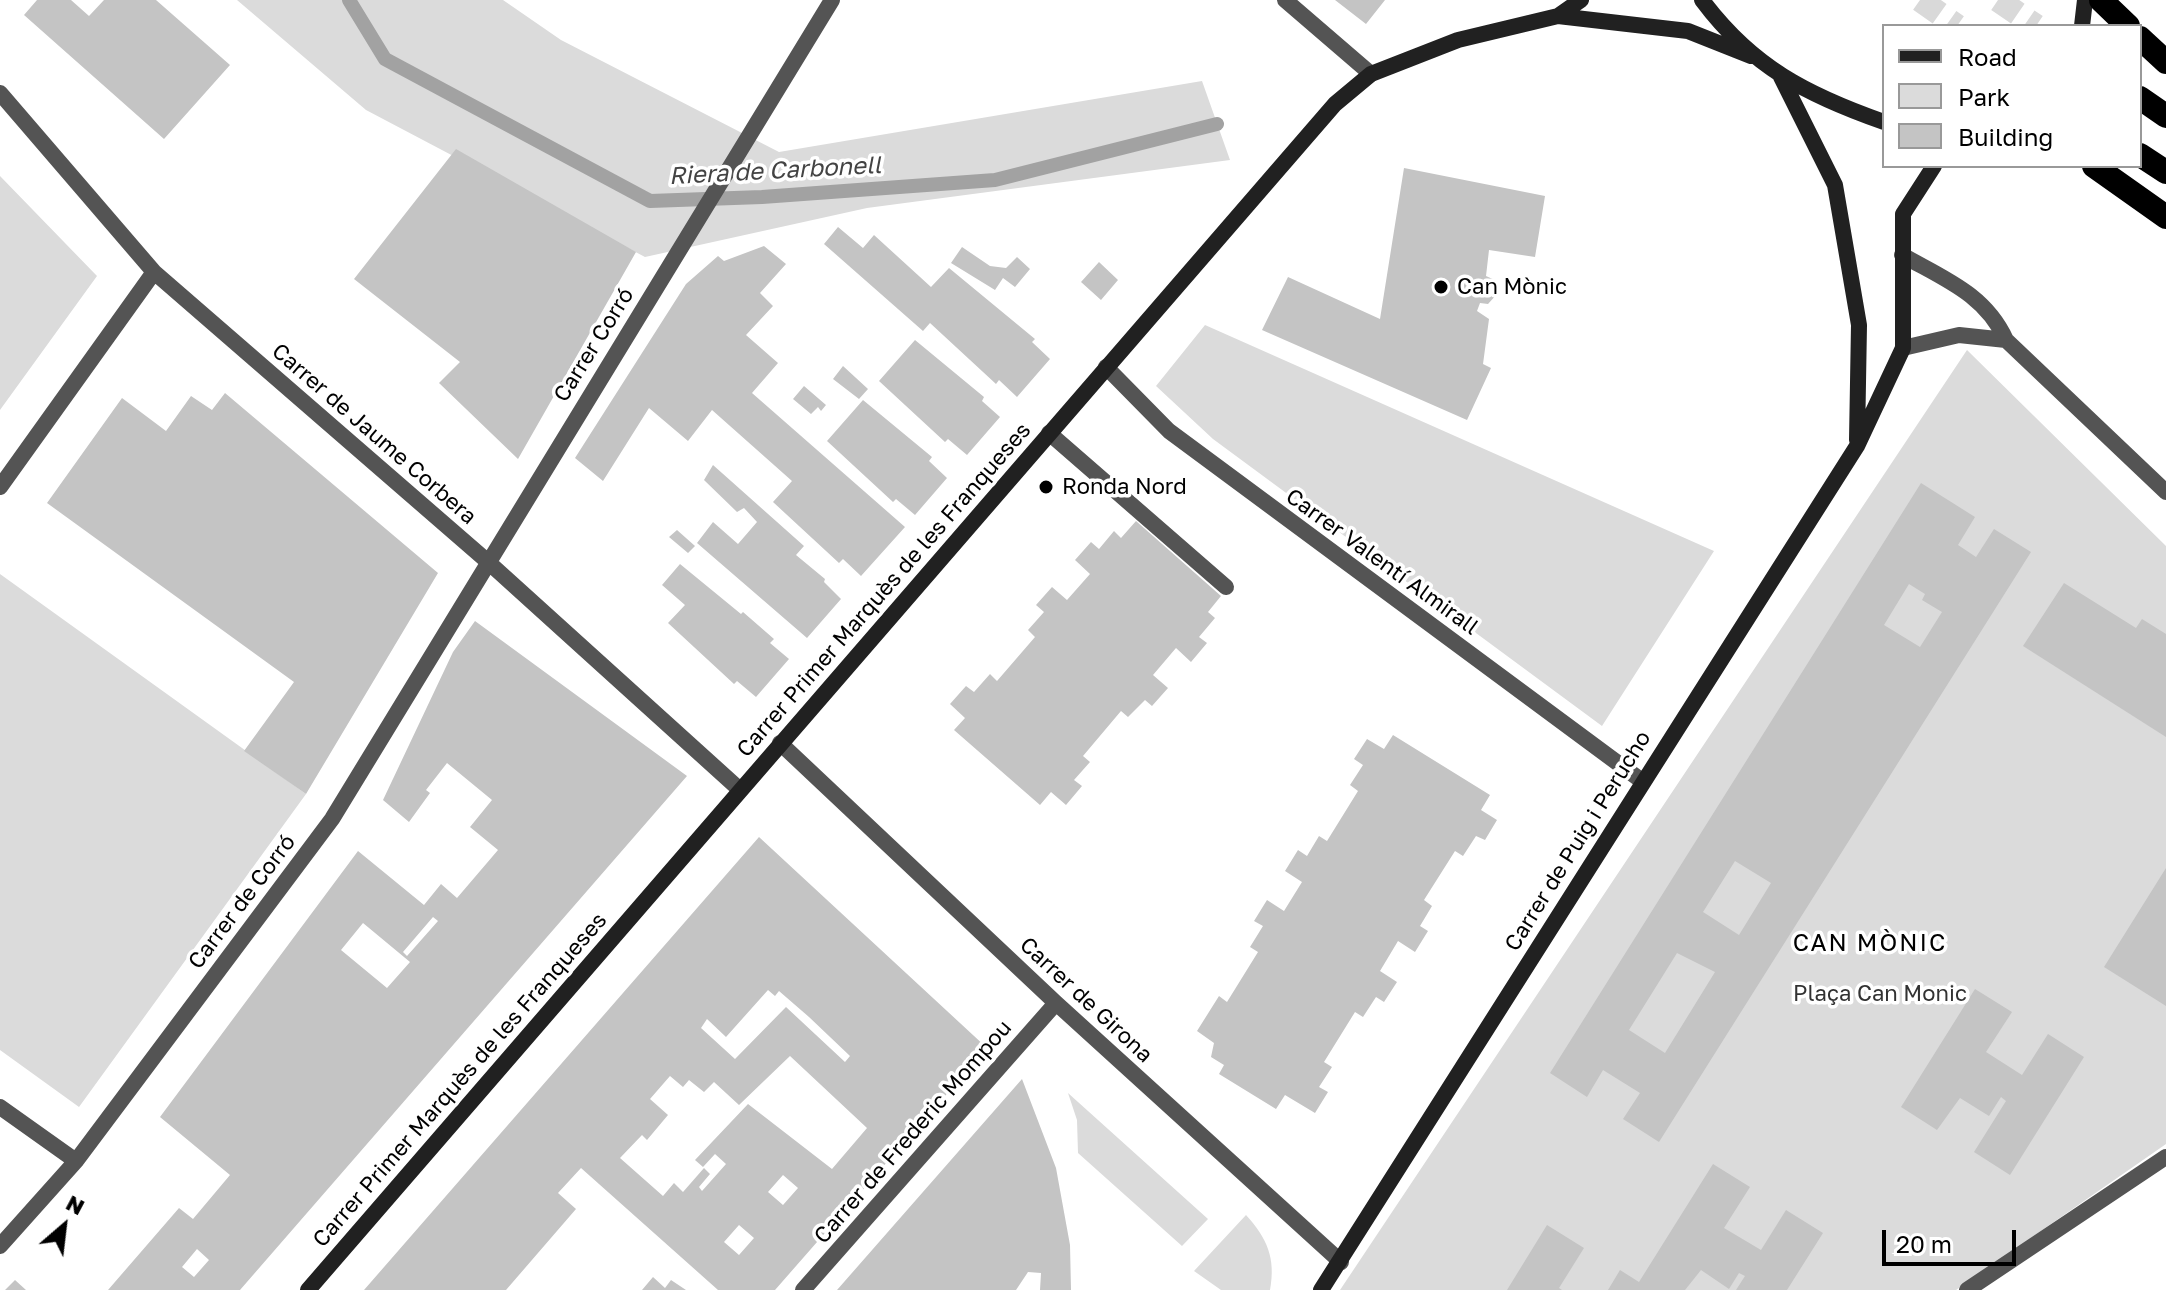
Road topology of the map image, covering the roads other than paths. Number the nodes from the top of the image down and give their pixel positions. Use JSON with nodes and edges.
{"nodes":[{"id":1,"x":832,"y":0,"type":"edge"},
{"id":2,"x":1285,"y":0,"type":"edge"},
{"id":3,"x":1581,"y":0,"type":"edge"},
{"id":4,"x":1702,"y":0,"type":"edge"},
{"id":5,"x":2085,"y":0,"type":"edge"},
{"id":6,"x":2101,"y":0,"type":"edge"},
{"id":7,"x":1558,"y":16,"type":"junction"},
{"id":8,"x":2082,"y":24,"type":"edge"},
{"id":9,"x":2126,"y":24,"type":"edge"},
{"id":10,"x":2142,"y":40,"type":"edge"},
{"id":11,"x":1751,"y":56,"type":"junction"},
{"id":12,"x":2166,"y":62,"type":"edge"},
{"id":13,"x":1371,"y":74,"type":"junction"},
{"id":14,"x":1781,"y":77,"type":"junction"},
{"id":15,"x":0,"y":93,"type":"edge"},
{"id":16,"x":2142,"y":99,"type":"edge"},
{"id":17,"x":2166,"y":116,"type":"edge"},
{"id":18,"x":1882,"y":121,"type":"edge"},
{"id":19,"x":2142,"y":156,"type":"edge"},
{"id":20,"x":1933,"y":168,"type":"edge"},
{"id":21,"x":2097,"y":168,"type":"edge"},
{"id":22,"x":2166,"y":172,"type":"edge"},
{"id":23,"x":2166,"y":217,"type":"edge"},
{"id":24,"x":1902,"y":255,"type":"junction"},
{"id":25,"x":154,"y":272,"type":"junction"},
{"id":26,"x":2006,"y":340,"type":"junction"},
{"id":27,"x":1903,"y":348,"type":"junction"},
{"id":28,"x":1106,"y":367,"type":"junction"},
{"id":29,"x":1049,"y":433,"type":"junction"},
{"id":30,"x":1857,"y":446,"type":"junction"},
{"id":31,"x":0,"y":487,"type":"edge"},
{"id":32,"x":2162,"y":487,"type":"edge"},
{"id":33,"x":487,"y":561,"type":"junction"},
{"id":34,"x":1226,"y":587,"type":"dead end"},
{"id":35,"x":780,"y":743,"type":"junction"},
{"id":36,"x":1642,"y":781,"type":"junction"},
{"id":37,"x":739,"y":789,"type":"junction"},
{"id":38,"x":1056,"y":1003,"type":"junction"},
{"id":39,"x":0,"y":1107,"type":"edge"},
{"id":40,"x":2166,"y":1157,"type":"edge"},
{"id":41,"x":76,"y":1161,"type":"junction"},
{"id":42,"x":0,"y":1246,"type":"edge"},
{"id":43,"x":1341,"y":1262,"type":"junction"},
{"id":44,"x":308,"y":1290,"type":"edge"},
{"id":45,"x":803,"y":1290,"type":"edge"},
{"id":46,"x":1321,"y":1290,"type":"edge"},
{"id":47,"x":1967,"y":1290,"type":"edge"}],
"edges":[{"from":1,"to":33,"type":"street","name":"Carrer Corró"},
{"from":2,"to":13,"type":"street"},
{"from":3,"to":7,"type":"street","name":"Carrer Primer Marquès de les Franqueses"},
{"from":4,"to":11,"type":"street"},
{"from":5,"to":8,"type":"street"},
{"from":6,"to":9,"type":"highway"},
{"from":7,"to":11,"type":"street","name":"Carrer Primer Marquès de les Franqueses"},
{"from":7,"to":13,"type":"street","name":"Carrer Primer Marquès de les Franqueses"},
{"from":10,"to":12,"type":"highway"},
{"from":11,"to":14,"type":"street"},
{"from":13,"to":28,"type":"street","name":"Carrer Primer Marquès de les Franqueses"},
{"from":14,"to":18,"type":"street"},
{"from":14,"to":30,"type":"street"},
{"from":15,"to":25,"type":"street","name":"Carrer de Jaume Corbera"},
{"from":16,"to":17,"type":"highway"},
{"from":19,"to":22,"type":"highway"},
{"from":20,"to":24,"type":"street"},
{"from":21,"to":23,"type":"highway"},
{"from":24,"to":26,"type":"street"},
{"from":24,"to":27,"type":"street"},
{"from":25,"to":31,"type":"street"},
{"from":25,"to":33,"type":"street","name":"Carrer de Jaume Corbera"},
{"from":26,"to":27,"type":"street"},
{"from":26,"to":32,"type":"street"},
{"from":27,"to":30,"type":"street","name":"Carrer de Puig i Perucho"},
{"from":28,"to":29,"type":"street","name":"Carrer Primer Marquès de les Franqueses"},
{"from":28,"to":36,"type":"street","name":"Carrer Valentí Almirall"},
{"from":29,"to":34,"type":"street"},
{"from":29,"to":35,"type":"street","name":"Carrer Primer Marquès de les Franqueses"},
{"from":30,"to":36,"type":"street","name":"Carrer de Puig i Perucho"},
{"from":33,"to":37,"type":"street","name":"Carrer de Jaume Corbera"},
{"from":33,"to":41,"type":"street","name":"Carrer de Corró"},
{"from":35,"to":37,"type":"street","name":"Carrer Primer Marquès de les Franqueses"},
{"from":35,"to":38,"type":"street","name":"Carrer de Girona"},
{"from":36,"to":43,"type":"street","name":"Carrer de Puig i Perucho"},
{"from":37,"to":44,"type":"street","name":"Carrer Primer Marquès de les Franqueses"},
{"from":38,"to":43,"type":"street","name":"Carrer de Girona"},
{"from":38,"to":45,"type":"street","name":"Carrer de Frederic Mompou"},
{"from":39,"to":41,"type":"street"},
{"from":40,"to":47,"type":"street"},
{"from":41,"to":42,"type":"street","name":"Carrer de Corró"},
{"from":43,"to":46,"type":"street"}]}
